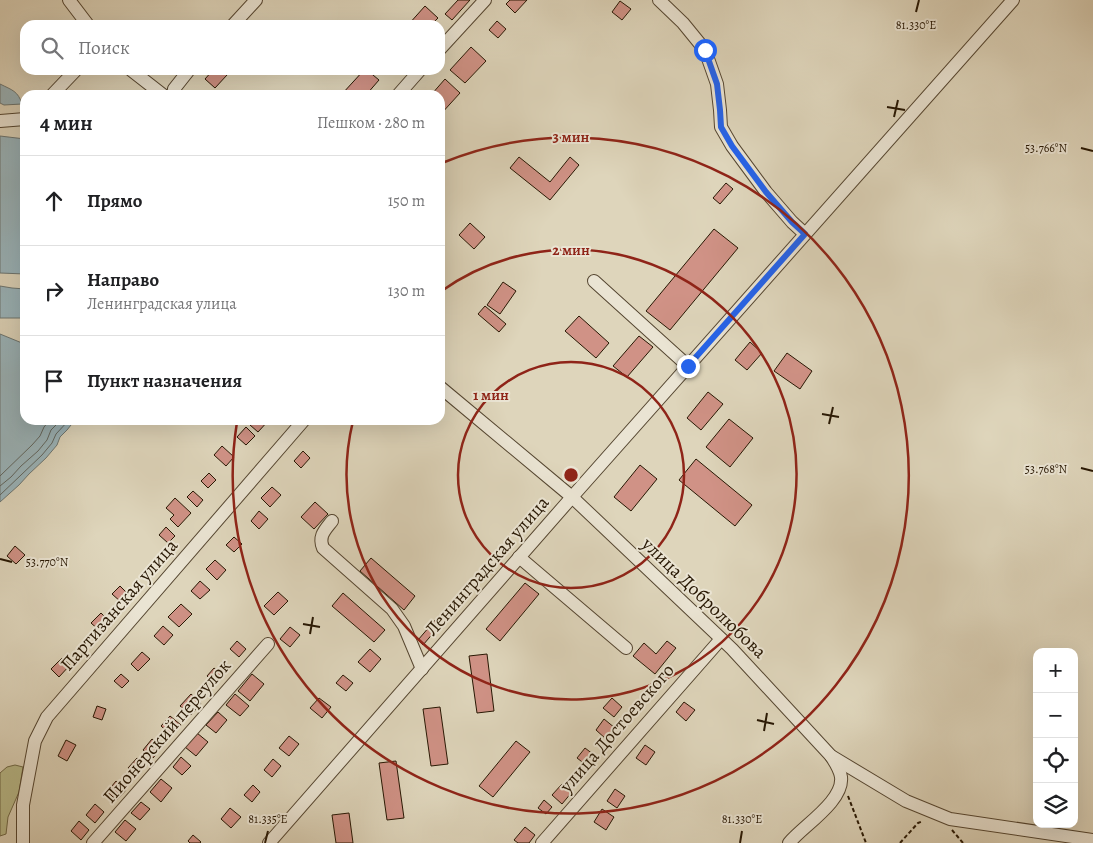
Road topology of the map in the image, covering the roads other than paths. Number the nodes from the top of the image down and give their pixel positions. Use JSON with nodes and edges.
{"nodes":[{"id":1,"x":69,"y":0,"type":"edge"},
{"id":2,"x":256,"y":0,"type":"edge"},
{"id":3,"x":485,"y":0,"type":"edge"},
{"id":4,"x":659,"y":0,"type":"edge"},
{"id":5,"x":1013,"y":0,"type":"edge"},
{"id":6,"x":84,"y":20,"type":"edge"},
{"id":7,"x":238,"y":20,"type":"edge"},
{"id":8,"x":445,"y":44,"type":"edge"},
{"id":9,"x":71,"y":75,"type":"edge"},
{"id":10,"x":139,"y":75,"type":"edge"},
{"id":11,"x":185,"y":75,"type":"edge"},
{"id":12,"x":416,"y":75,"type":"edge"},
{"id":13,"x":57,"y":90,"type":"edge"},
{"id":14,"x":165,"y":90,"type":"edge"},
{"id":15,"x":172,"y":90,"type":"edge"},
{"id":16,"x":402,"y":90,"type":"edge"},
{"id":17,"x":20,"y":119,"type":"edge"},
{"id":18,"x":0,"y":121,"type":"edge"},
{"id":19,"x":805,"y":234,"type":"junction"},
{"id":20,"x":594,"y":281,"type":"dead end"},
{"id":21,"x":688,"y":366,"type":"junction"},
{"id":22,"x":445,"y":391,"type":"edge"},
{"id":23,"x":300,"y":425,"type":"edge"},
{"id":24,"x":572,"y":497,"type":"junction"},
{"id":25,"x":332,"y":521,"type":"dead end"},
{"id":26,"x":519,"y":558,"type":"junction"},
{"id":27,"x":721,"y":638,"type":"junction"},
{"id":28,"x":268,"y":644,"type":"dead end"},
{"id":29,"x":626,"y":648,"type":"dead end"},
{"id":30,"x":422,"y":668,"type":"junction"},
{"id":31,"x":831,"y":756,"type":"junction"},
{"id":32,"x":1093,"y":840,"type":"edge"},
{"id":33,"x":23,"y":843,"type":"edge"},
{"id":34,"x":93,"y":843,"type":"edge"},
{"id":35,"x":269,"y":843,"type":"edge"},
{"id":36,"x":542,"y":843,"type":"edge"},
{"id":37,"x":789,"y":843,"type":"edge"}],
"edges":[{"from":1,"to":6,"type":"street"},
{"from":2,"to":7,"type":"street"},
{"from":3,"to":8,"type":"street"},
{"from":4,"to":19,"type":"street"},
{"from":5,"to":19,"type":"street","name":"Ленинградская улица"},
{"from":9,"to":13,"type":"street"},
{"from":10,"to":14,"type":"street"},
{"from":11,"to":15,"type":"street"},
{"from":12,"to":16,"type":"street"},
{"from":17,"to":18,"type":"street"},
{"from":19,"to":21,"type":"street","name":"Ленинградская улица"},
{"from":20,"to":21,"type":"street"},
{"from":21,"to":24,"type":"street","name":"Ленинградская улица"},
{"from":22,"to":24,"type":"street","name":"улица Добролюбова"},
{"from":23,"to":33,"type":"street","name":"Партизанская улица"},
{"from":24,"to":26,"type":"street","name":"Ленинградская улица"},
{"from":24,"to":27,"type":"street","name":"улица Добролюбова"},
{"from":25,"to":30,"type":"street"},
{"from":26,"to":29,"type":"street"},
{"from":26,"to":30,"type":"street","name":"Ленинградская улица"},
{"from":27,"to":31,"type":"street","name":"улица Добролюбова"},
{"from":27,"to":36,"type":"street","name":"улица Достоевского"},
{"from":28,"to":34,"type":"street","name":"Пионерский переулок"},
{"from":30,"to":35,"type":"street","name":"Ленинградская улица"},
{"from":31,"to":32,"type":"street","name":"улица Добролюбова"},
{"from":31,"to":37,"type":"street"}]}
